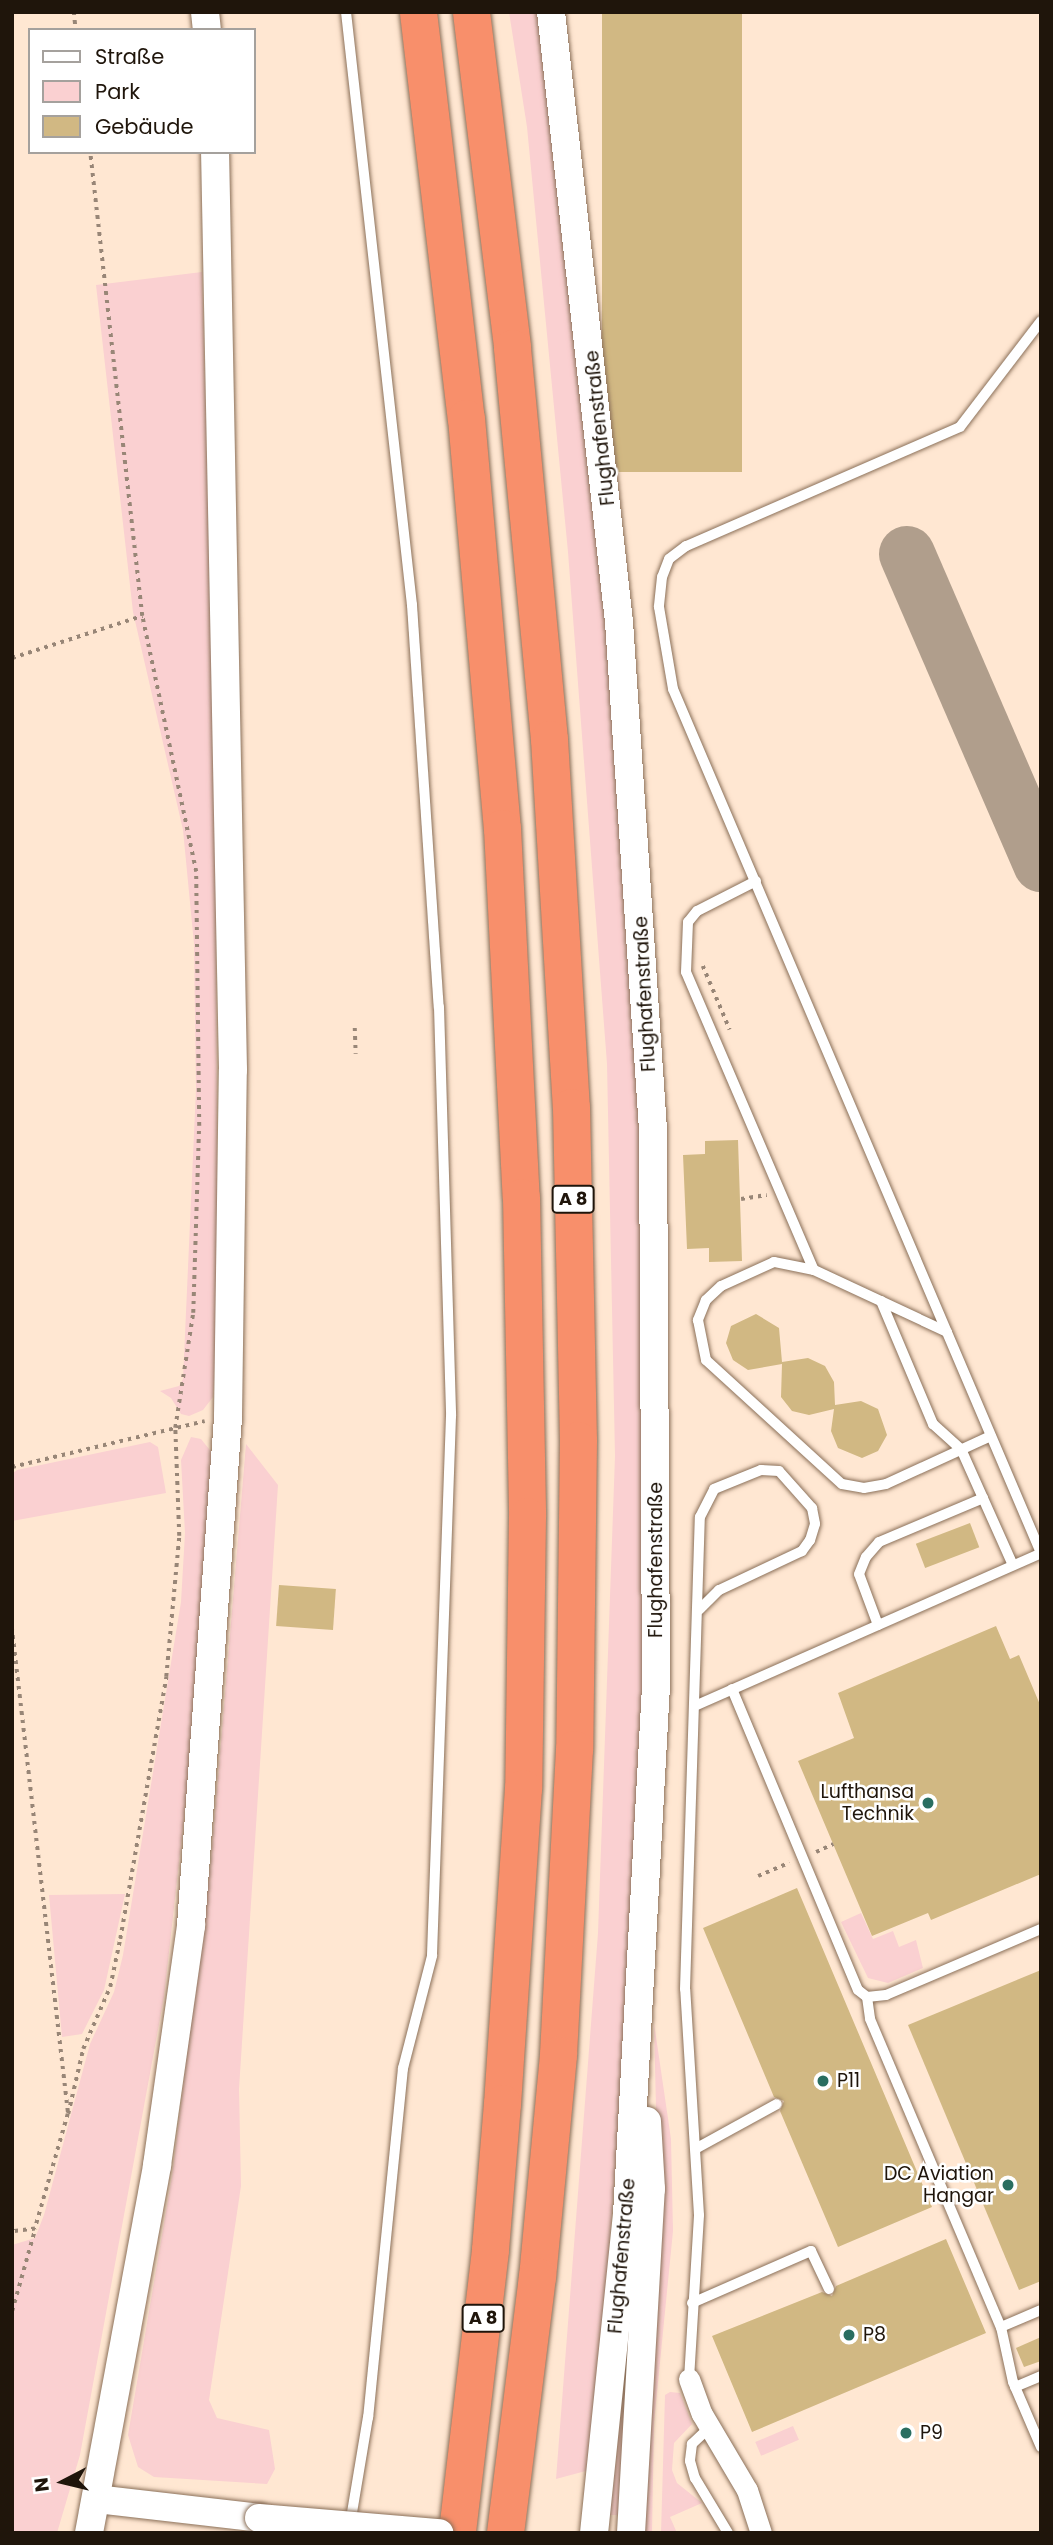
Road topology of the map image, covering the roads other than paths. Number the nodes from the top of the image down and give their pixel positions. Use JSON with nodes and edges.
{"nodes":[{"id":1,"x":346,"y":12,"type":"edge"},
{"id":2,"x":418,"y":12,"type":"edge"},
{"id":3,"x":471,"y":12,"type":"edge"},
{"id":4,"x":551,"y":12,"type":"edge"},
{"id":5,"x":215,"y":154,"type":"edge"},
{"id":6,"x":1041,"y":321,"type":"edge"},
{"id":7,"x":756,"y":881,"type":"junction"},
{"id":8,"x":814,"y":1269,"type":"junction"},
{"id":9,"x":881,"y":1301,"type":"junction"},
{"id":10,"x":947,"y":1332,"type":"junction"},
{"id":11,"x":991,"y":1436,"type":"junction"},
{"id":12,"x":961,"y":1449,"type":"junction"},
{"id":13,"x":983,"y":1498,"type":"junction"},
{"id":14,"x":1041,"y":1553,"type":"edge"},
{"id":15,"x":1013,"y":1565,"type":"junction"},
{"id":16,"x":699,"y":1609,"type":"junction"},
{"id":17,"x":877,"y":1625,"type":"junction"},
{"id":18,"x":732,"y":1689,"type":"junction"},
{"id":19,"x":697,"y":1705,"type":"junction"},
{"id":20,"x":1041,"y":1929,"type":"edge"},
{"id":21,"x":640,"y":1979,"type":"junction"},
{"id":22,"x":867,"y":1997,"type":"junction"},
{"id":23,"x":777,"y":2104,"type":"dead end"},
{"id":24,"x":697,"y":2148,"type":"junction"},
{"id":25,"x":829,"y":2289,"type":"dead end"},
{"id":26,"x":692,"y":2303,"type":"junction"},
{"id":27,"x":1041,"y":2310,"type":"edge"},
{"id":28,"x":1001,"y":2327,"type":"junction"},
{"id":29,"x":1041,"y":2376,"type":"edge"},
{"id":30,"x":690,"y":2379,"type":"joint"},
{"id":31,"x":1015,"y":2387,"type":"junction"},
{"id":32,"x":710,"y":2427,"type":"junction"},
{"id":33,"x":1041,"y":2447,"type":"edge"},
{"id":34,"x":96,"y":2499,"type":"junction"},
{"id":35,"x":89,"y":2533,"type":"edge"},
{"id":36,"x":349,"y":2533,"type":"edge"},
{"id":37,"x":439,"y":2533,"type":"edge"},
{"id":38,"x":457,"y":2533,"type":"edge"},
{"id":39,"x":505,"y":2533,"type":"edge"},
{"id":40,"x":594,"y":2533,"type":"edge"},
{"id":41,"x":631,"y":2533,"type":"edge"},
{"id":42,"x":728,"y":2533,"type":"edge"},
{"id":43,"x":761,"y":2533,"type":"edge"}],
"edges":[{"from":1,"to":36,"type":"lane"},
{"from":2,"to":38,"type":"highway","number":"A 8"},
{"from":3,"to":39,"type":"highway","number":"A 8"},
{"from":4,"to":21,"type":"main road","name":"Flughafenstraße"},
{"from":5,"to":34,"type":"main road"},
{"from":6,"to":7,"type":"lane"},
{"from":7,"to":8,"type":"lane"},
{"from":7,"to":10,"type":"lane"},
{"from":8,"to":9,"type":"lane"},
{"from":8,"to":12,"type":"lane"},
{"from":9,"to":10,"type":"lane"},
{"from":9,"to":12,"type":"lane"},
{"from":10,"to":11,"type":"lane"},
{"from":11,"to":12,"type":"lane"},
{"from":11,"to":14,"type":"lane"},
{"from":12,"to":13,"type":"lane"},
{"from":13,"to":15,"type":"lane"},
{"from":13,"to":17,"type":"lane"},
{"from":14,"to":15,"type":"lane"},
{"from":15,"to":17,"type":"lane"},
{"from":16,"to":16,"type":"lane"},
{"from":16,"to":19,"type":"lane"},
{"from":17,"to":18,"type":"lane"},
{"from":18,"to":19,"type":"lane"},
{"from":18,"to":22,"type":"lane"},
{"from":19,"to":24,"type":"lane"},
{"from":20,"to":22,"type":"lane"},
{"from":21,"to":40,"type":"main road","name":"Flughafenstraße"},
{"from":21,"to":41,"type":"main road","name":"Flughafenstraße"},
{"from":22,"to":28,"type":"lane"},
{"from":23,"to":24,"type":"lane"},
{"from":24,"to":26,"type":"lane"},
{"from":25,"to":26,"type":"lane"},
{"from":26,"to":30,"type":"lane"},
{"from":27,"to":28,"type":"lane"},
{"from":28,"to":31,"type":"lane"},
{"from":29,"to":31,"type":"lane"},
{"from":30,"to":32,"type":"street"},
{"from":31,"to":33,"type":"lane"},
{"from":32,"to":42,"type":"lane"},
{"from":32,"to":43,"type":"street"},
{"from":34,"to":35,"type":"main road"},
{"from":34,"to":37,"type":"main road","bridge":true}]}
